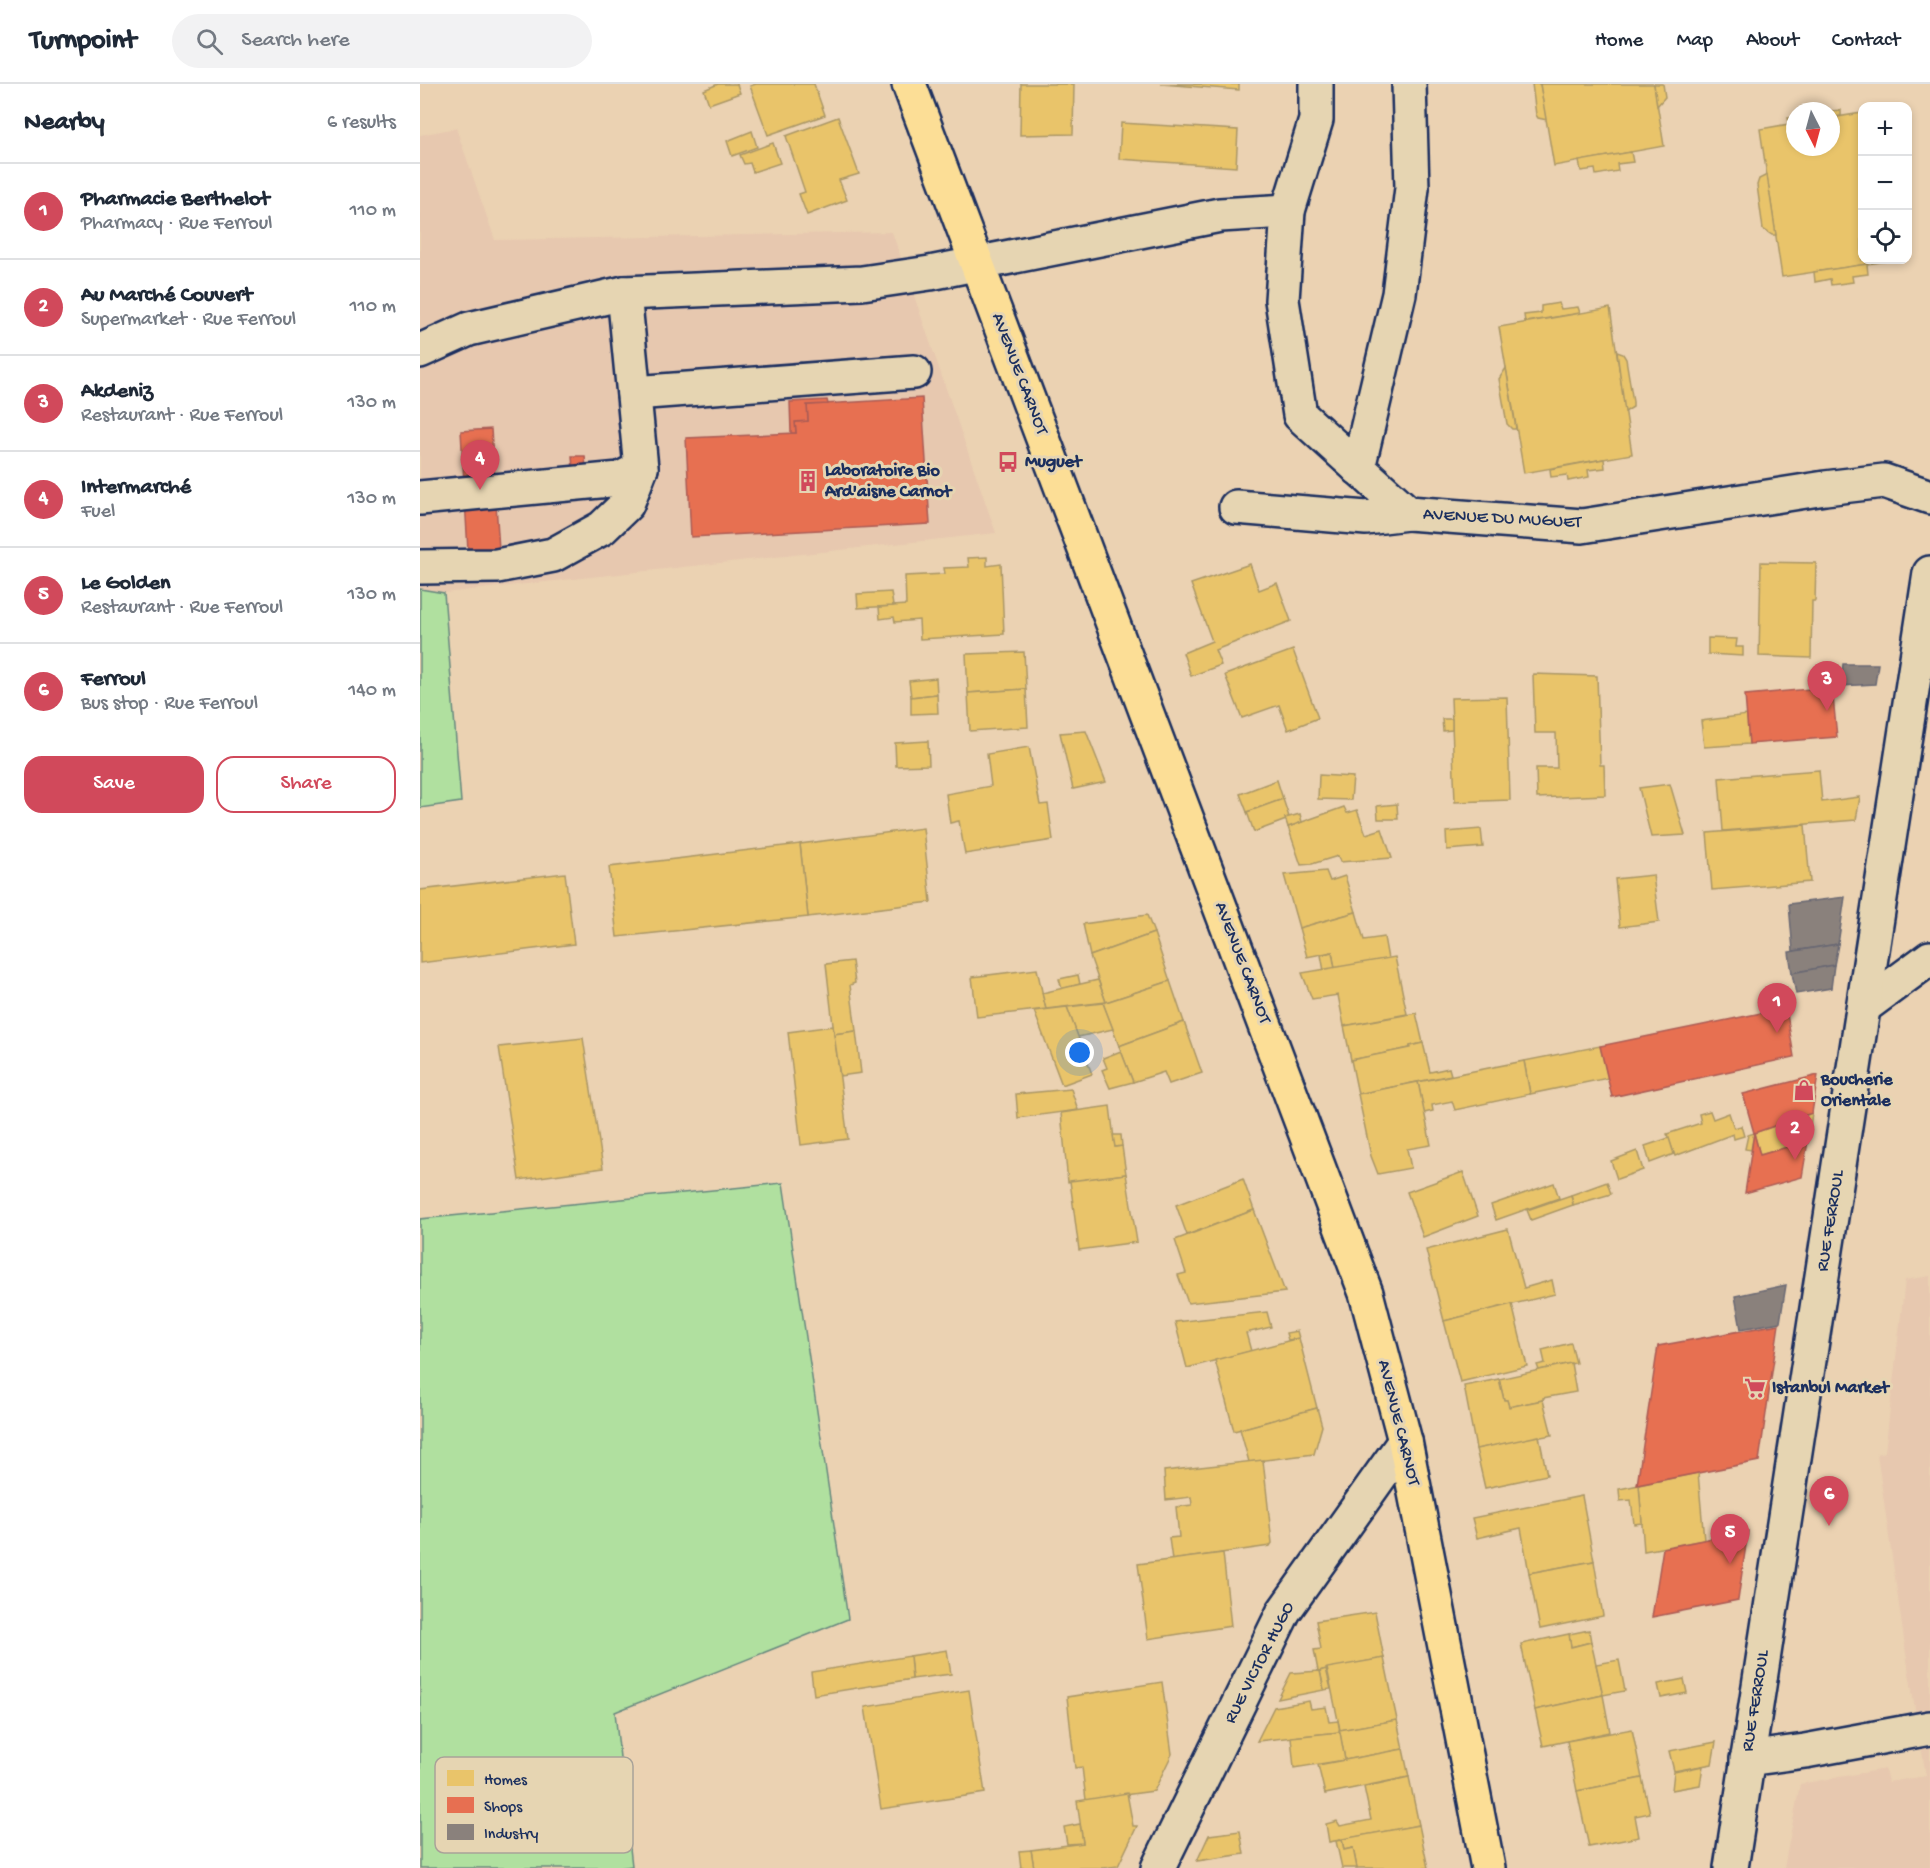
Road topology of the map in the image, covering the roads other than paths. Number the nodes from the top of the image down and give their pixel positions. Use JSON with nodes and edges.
{"nodes":[{"id":1,"x":909,"y":84,"type":"edge"},
{"id":2,"x":1316,"y":84,"type":"edge"},
{"id":3,"x":1409,"y":84,"type":"edge"},
{"id":4,"x":1288,"y":211,"type":"junction"},
{"id":5,"x":977,"y":264,"type":"junction"},
{"id":6,"x":624,"y":293,"type":"junction"},
{"id":7,"x":420,"y":351,"type":"edge"},
{"id":8,"x":915,"y":372,"type":"dead end"},
{"id":9,"x":634,"y":393,"type":"junction"},
{"id":10,"x":642,"y":468,"type":"junction"},
{"id":11,"x":1358,"y":468,"type":"junction"},
{"id":12,"x":1930,"y":497,"type":"edge"},
{"id":13,"x":420,"y":498,"type":"edge"},
{"id":14,"x":1236,"y":507,"type":"dead end"},
{"id":15,"x":1408,"y":513,"type":"junction"},
{"id":16,"x":420,"y":567,"type":"edge"},
{"id":17,"x":1930,"y":573,"type":"edge"},
{"id":18,"x":1930,"y":958,"type":"edge"},
{"id":19,"x":1865,"y":1006,"type":"junction"},
{"id":20,"x":1405,"y":1442,"type":"junction"},
{"id":21,"x":1930,"y":1728,"type":"edge"},
{"id":22,"x":1747,"y":1759,"type":"junction"},
{"id":23,"x":1158,"y":1868,"type":"edge"},
{"id":24,"x":1488,"y":1868,"type":"edge"},
{"id":25,"x":1731,"y":1868,"type":"edge"}],
"edges":[{"from":1,"to":5,"type":"main road","name":"AVENUE CARNOT"},
{"from":2,"to":4,"type":"street","name":"AVENUE DU MUGUET"},
{"from":3,"to":11,"type":"street"},
{"from":4,"to":5,"type":"street"},
{"from":4,"to":11,"type":"street","name":"AVENUE DU MUGUET"},
{"from":5,"to":6,"type":"street"},
{"from":5,"to":20,"type":"main road","name":"AVENUE CARNOT"},
{"from":6,"to":7,"type":"street"},
{"from":6,"to":9,"type":"street"},
{"from":8,"to":9,"type":"street"},
{"from":9,"to":10,"type":"street"},
{"from":10,"to":13,"type":"street"},
{"from":10,"to":16,"type":"street"},
{"from":11,"to":15,"type":"street","name":"AVENUE DU MUGUET"},
{"from":12,"to":15,"type":"street","name":"AVENUE DU MUGUET"},
{"from":14,"to":15,"type":"street"},
{"from":17,"to":19,"type":"street","name":"RUE FERROUL"},
{"from":18,"to":19,"type":"street"},
{"from":19,"to":22,"type":"street","name":"RUE FERROUL"},
{"from":20,"to":23,"type":"street","name":"RUE VICTOR HUGO"},
{"from":20,"to":24,"type":"main road","name":"AVENUE CARNOT"},
{"from":21,"to":22,"type":"street"},
{"from":22,"to":25,"type":"street","name":"RUE FERROUL"}]}
